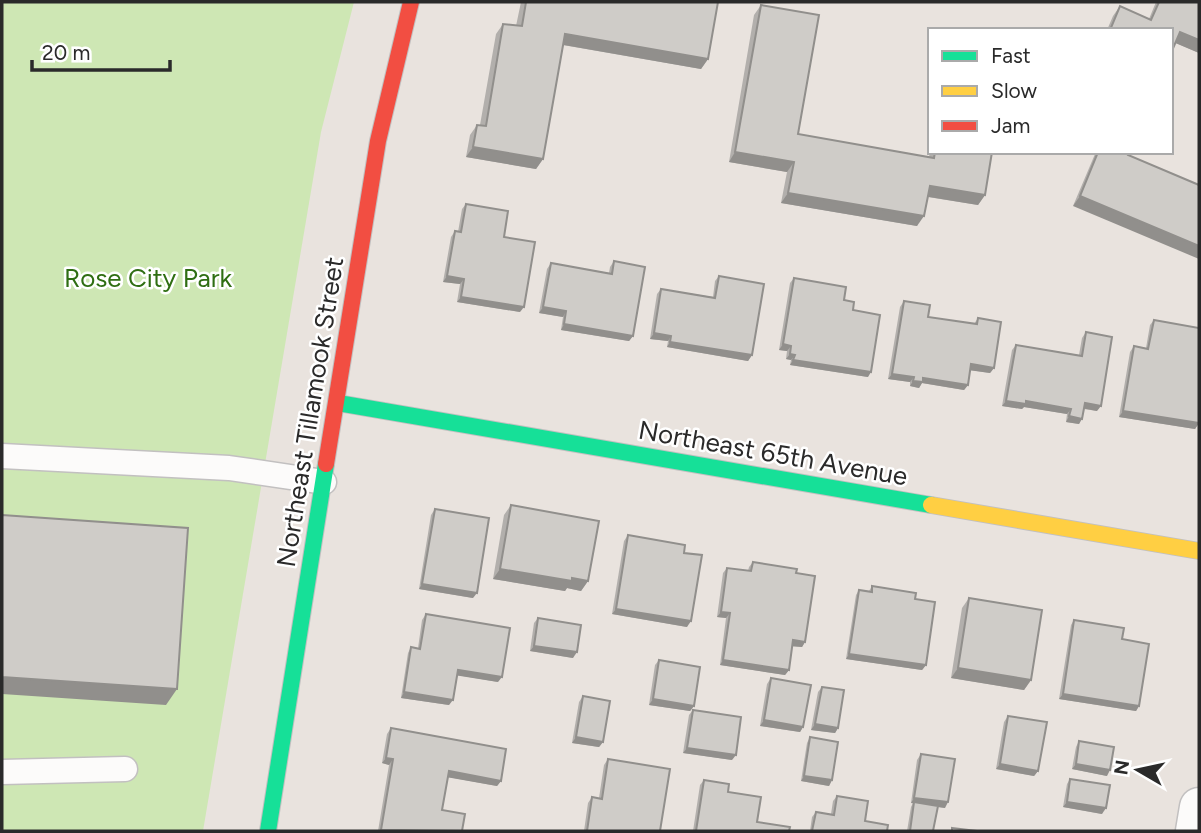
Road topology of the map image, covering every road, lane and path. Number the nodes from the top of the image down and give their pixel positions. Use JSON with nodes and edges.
{"nodes":[{"id":1,"x":411,"y":2,"type":"edge"},
{"id":2,"x":338,"y":403,"type":"junction"},
{"id":3,"x":2,"y":456,"type":"edge"},
{"id":4,"x":324,"y":482,"type":"junction"},
{"id":5,"x":1199,"y":551,"type":"edge"},
{"id":6,"x":125,"y":769,"type":"dead end"},
{"id":7,"x":2,"y":772,"type":"edge"},
{"id":8,"x":1199,"y":807,"type":"edge"},
{"id":9,"x":268,"y":831,"type":"edge"},
{"id":10,"x":1195,"y":831,"type":"edge"}],
"edges":[{"from":1,"to":2,"type":"street","name":"Northeast Tillamook Street"},
{"from":2,"to":4,"type":"street","name":"Northeast Tillamook Street"},
{"from":2,"to":5,"type":"street","name":"Northeast 65th Avenue"},
{"from":3,"to":4,"type":"lane"},
{"from":4,"to":9,"type":"street","name":"Northeast Tillamook Street"},
{"from":6,"to":7,"type":"lane"},
{"from":8,"to":10,"type":"street"}]}
